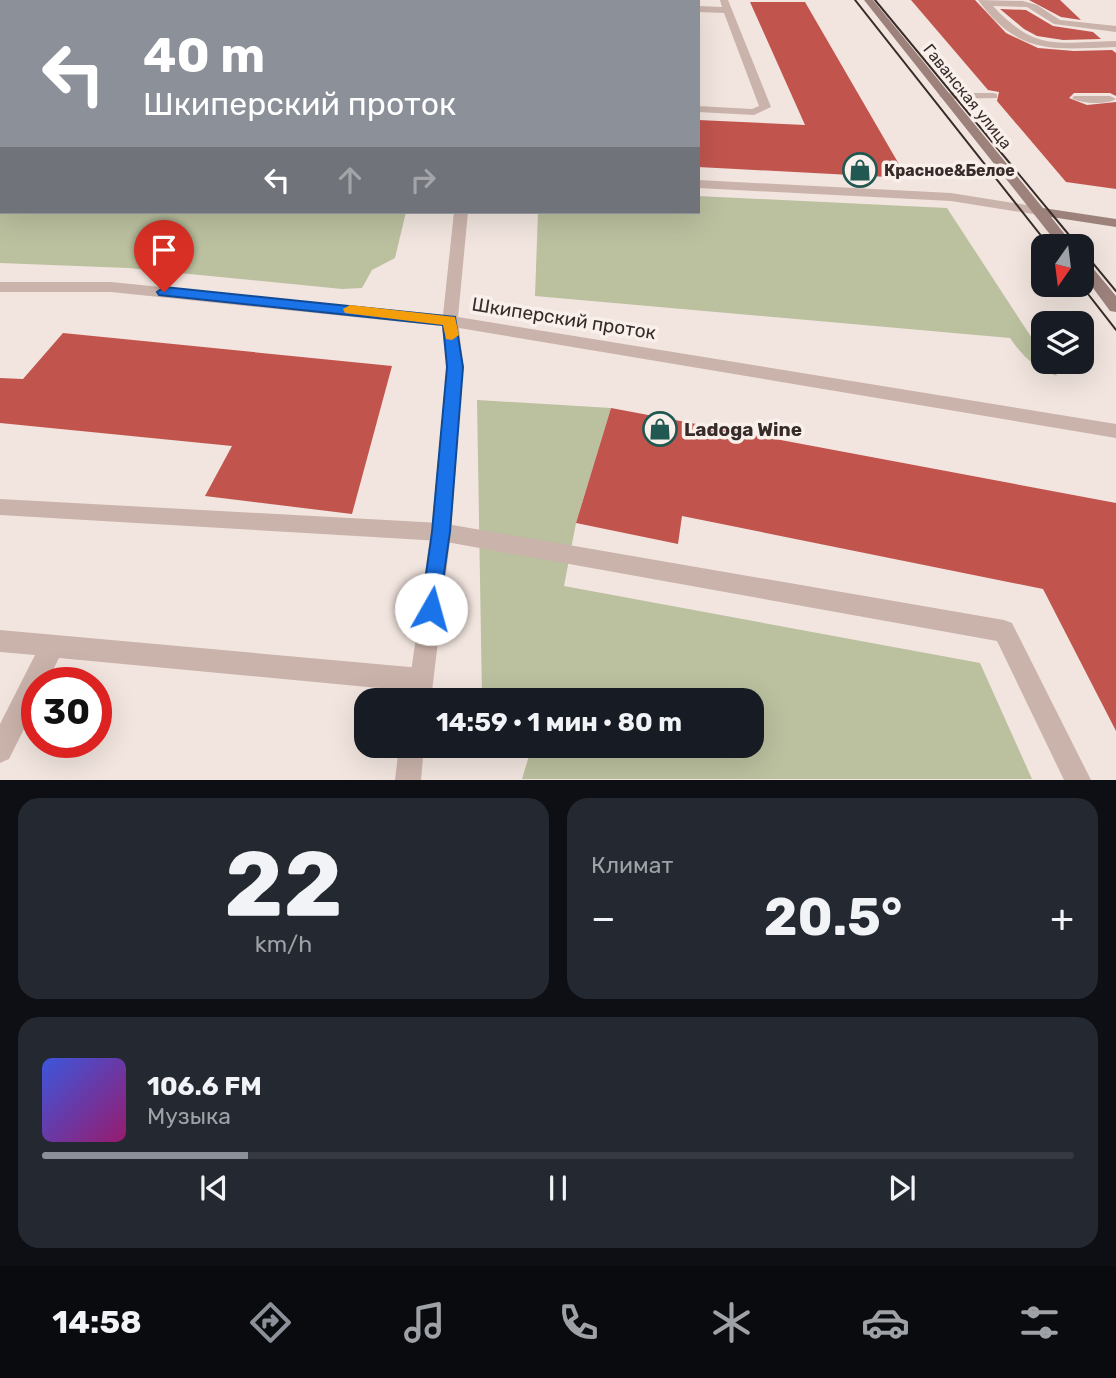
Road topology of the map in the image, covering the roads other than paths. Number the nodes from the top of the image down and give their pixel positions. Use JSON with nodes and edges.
{"nodes":[{"id":1,"x":867,"y":0,"type":"edge"},
{"id":2,"x":983,"y":2,"type":"edge"},
{"id":3,"x":725,"y":5,"type":"edge"},
{"id":4,"x":700,"y":9,"type":"edge"},
{"id":5,"x":1116,"y":29,"type":"edge"},
{"id":6,"x":1116,"y":44,"type":"edge"},
{"id":7,"x":945,"y":96,"type":"junction"},
{"id":8,"x":993,"y":96,"type":"dead end"},
{"id":9,"x":1078,"y":98,"type":"dead end"},
{"id":10,"x":1114,"y":101,"type":"edge"},
{"id":11,"x":700,"y":109,"type":"edge"},
{"id":12,"x":700,"y":184,"type":"edge"},
{"id":13,"x":1040,"y":211,"type":"junction"},
{"id":14,"x":461,"y":214,"type":"edge"},
{"id":15,"x":1116,"y":223,"type":"edge"},
{"id":16,"x":1058,"y":234,"type":"edge"},
{"id":17,"x":1094,"y":279,"type":"edge"},
{"id":18,"x":0,"y":287,"type":"edge"},
{"id":19,"x":1116,"y":307,"type":"edge"},
{"id":20,"x":450,"y":321,"type":"junction"},
{"id":21,"x":1116,"y":431,"type":"edge"},
{"id":22,"x":0,"y":507,"type":"edge"},
{"id":23,"x":441,"y":532,"type":"junction"},
{"id":24,"x":0,"y":640,"type":"edge"},
{"id":25,"x":53,"y":645,"type":"junction"},
{"id":26,"x":404,"y":688,"type":"edge"},
{"id":27,"x":420,"y":688,"type":"edge"},
{"id":28,"x":0,"y":750,"type":"edge"},
{"id":29,"x":411,"y":758,"type":"edge"},
{"id":30,"x":408,"y":779,"type":"edge"},
{"id":31,"x":1077,"y":779,"type":"edge"}],
"edges":[{"from":1,"to":7,"type":"main road","name":"Гаванская улица"},
{"from":2,"to":5,"type":"street"},
{"from":2,"to":6,"type":"street"},
{"from":3,"to":4,"type":"street"},
{"from":3,"to":11,"type":"street"},
{"from":7,"to":8,"type":"street"},
{"from":7,"to":13,"type":"main road","name":"Гаванская улица"},
{"from":9,"to":10,"type":"street"},
{"from":12,"to":13,"type":"street"},
{"from":13,"to":15,"type":"main road"},
{"from":13,"to":16,"type":"main road","name":"Гаванская улица"},
{"from":14,"to":20,"type":"street"},
{"from":17,"to":19,"type":"main road"},
{"from":18,"to":20,"type":"street","name":"Шкиперский проток"},
{"from":20,"to":21,"type":"street","name":"Шкиперский проток"},
{"from":20,"to":23,"type":"street"},
{"from":22,"to":23,"type":"street"},
{"from":23,"to":27,"type":"street"},
{"from":23,"to":31,"type":"street"},
{"from":24,"to":25,"type":"street"},
{"from":25,"to":26,"type":"street"},
{"from":25,"to":28,"type":"street"},
{"from":29,"to":30,"type":"street"}]}
